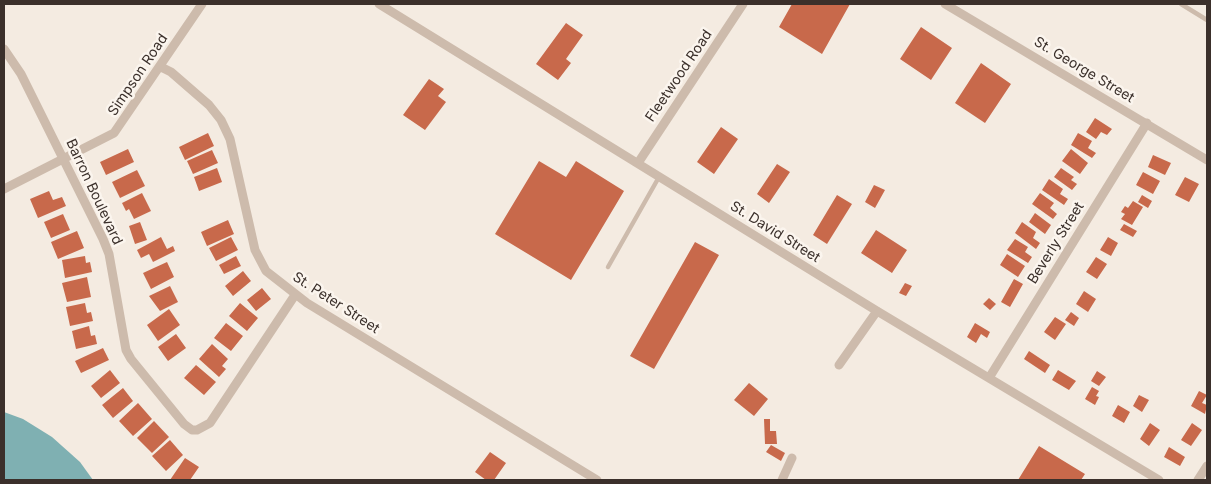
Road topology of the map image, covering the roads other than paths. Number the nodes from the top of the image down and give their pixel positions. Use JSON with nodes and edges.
{"nodes":[{"id":1,"x":202,"y":4,"type":"edge"},
{"id":2,"x":379,"y":4,"type":"edge"},
{"id":3,"x":743,"y":4,"type":"edge"},
{"id":4,"x":945,"y":4,"type":"edge"},
{"id":5,"x":1181,"y":4,"type":"edge"},
{"id":6,"x":1207,"y":20,"type":"edge"},
{"id":7,"x":4,"y":49,"type":"edge"},
{"id":8,"x":161,"y":67,"type":"junction"},
{"id":9,"x":1147,"y":123,"type":"junction"},
{"id":10,"x":65,"y":159,"type":"junction"},
{"id":11,"x":1207,"y":160,"type":"edge"},
{"id":12,"x":638,"y":163,"type":"junction"},
{"id":13,"x":660,"y":177,"type":"junction"},
{"id":14,"x":4,"y":190,"type":"edge"},
{"id":15,"x":608,"y":267,"type":"dead end"},
{"id":16,"x":295,"y":295,"type":"junction"},
{"id":17,"x":877,"y":311,"type":"junction"},
{"id":18,"x":839,"y":364,"type":"dead end"},
{"id":19,"x":989,"y":378,"type":"junction"},
{"id":20,"x":792,"y":458,"type":"dead end"},
{"id":21,"x":1207,"y":466,"type":"edge"},
{"id":22,"x":597,"y":480,"type":"edge"},
{"id":23,"x":782,"y":480,"type":"edge"},
{"id":24,"x":1159,"y":480,"type":"edge"},
{"id":25,"x":1198,"y":480,"type":"edge"}],
"edges":[{"from":1,"to":8,"type":"street","name":"Simpson Road"},
{"from":2,"to":12,"type":"street","name":"St. David Street"},
{"from":3,"to":12,"type":"street","name":"Fleetwood Road"},
{"from":4,"to":9,"type":"street","name":"St. George Street"},
{"from":5,"to":6,"type":"lane"},
{"from":7,"to":10,"type":"street","name":"Barron Boulevard"},
{"from":8,"to":10,"type":"street","name":"Simpson Road"},
{"from":8,"to":16,"type":"street","name":"St. Peter Street"},
{"from":9,"to":11,"type":"street","name":"St. George Street"},
{"from":9,"to":19,"type":"street","name":"Beverly Street"},
{"from":10,"to":14,"type":"street","name":"Simpson Road"},
{"from":10,"to":16,"type":"street","name":"Barron Boulevard"},
{"from":12,"to":13,"type":"street","name":"St. David Street"},
{"from":13,"to":15,"type":"lane"},
{"from":13,"to":17,"type":"street","name":"St. David Street"},
{"from":16,"to":22,"type":"street","name":"St. Peter Street"},
{"from":17,"to":18,"type":"street"},
{"from":17,"to":19,"type":"street","name":"St. David Street"},
{"from":19,"to":24,"type":"street","name":"St. David Street"},
{"from":20,"to":23,"type":"street"},
{"from":21,"to":25,"type":"street"}]}
